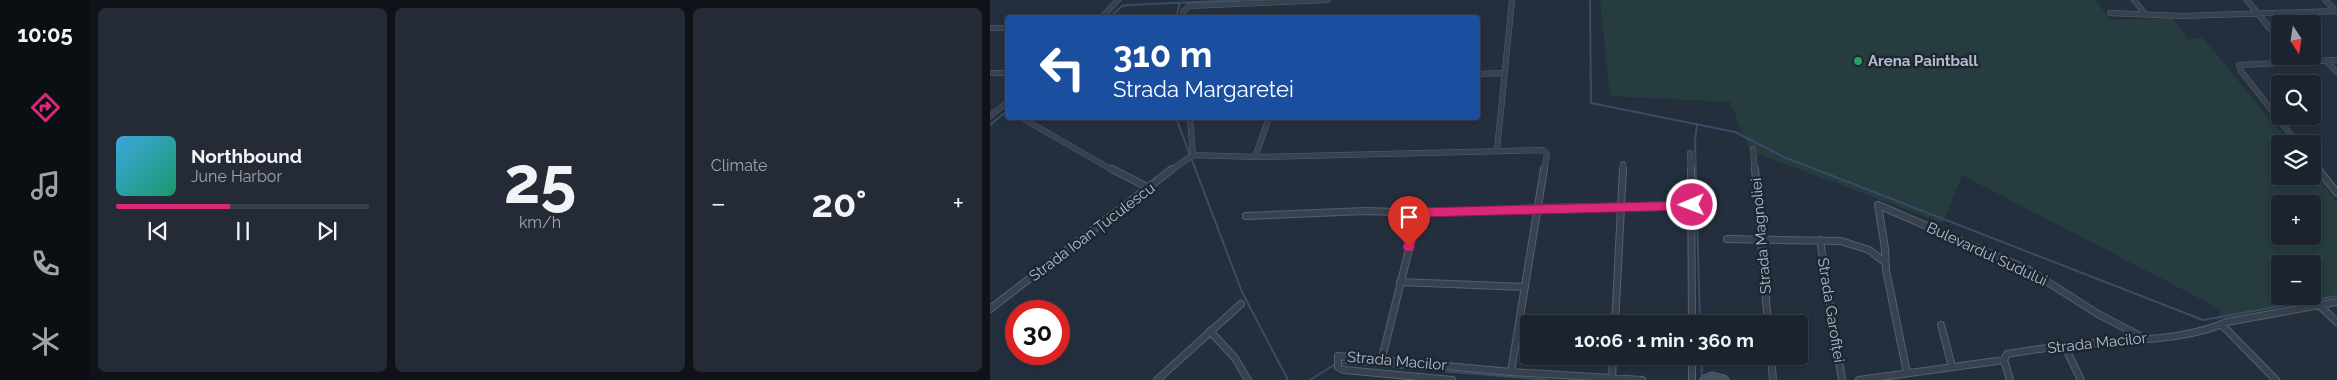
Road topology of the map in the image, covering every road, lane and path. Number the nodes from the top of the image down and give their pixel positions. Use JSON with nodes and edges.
{"nodes":[{"id":1,"x":1118,"y":0,"type":"edge"},
{"id":2,"x":1328,"y":0,"type":"edge"},
{"id":3,"x":1512,"y":0,"type":"edge"},
{"id":4,"x":2134,"y":0,"type":"edge"},
{"id":5,"x":2247,"y":0,"type":"edge"},
{"id":6,"x":2325,"y":0,"type":"edge"},
{"id":7,"x":2337,"y":11,"type":"edge"},
{"id":8,"x":2110,"y":13,"type":"dead end"},
{"id":9,"x":2256,"y":13,"type":"junction"},
{"id":10,"x":2145,"y":14,"type":"junction"},
{"id":11,"x":1104,"y":15,"type":"edge"},
{"id":12,"x":1184,"y":15,"type":"edge"},
{"id":13,"x":990,"y":28,"type":"edge"},
{"id":14,"x":1005,"y":28,"type":"edge"},
{"id":15,"x":2271,"y":30,"type":"edge"},
{"id":16,"x":2337,"y":60,"type":"edge"},
{"id":17,"x":2321,"y":61,"type":"edge"},
{"id":18,"x":2326,"y":61,"type":"junction"},
{"id":19,"x":2271,"y":63,"type":"edge"},
{"id":20,"x":2337,"y":72,"type":"edge"},
{"id":21,"x":990,"y":73,"type":"edge"},
{"id":22,"x":1005,"y":73,"type":"edge"},
{"id":23,"x":1503,"y":73,"type":"junction"},
{"id":24,"x":1480,"y":74,"type":"edge"},
{"id":25,"x":1003,"y":111,"type":"edge"},
{"id":26,"x":990,"y":116,"type":"edge"},
{"id":27,"x":1025,"y":120,"type":"edge"},
{"id":28,"x":1190,"y":120,"type":"edge"},
{"id":29,"x":1268,"y":120,"type":"edge"},
{"id":30,"x":2291,"y":135,"type":"edge"},
{"id":31,"x":1753,"y":149,"type":"dead end"},
{"id":32,"x":1497,"y":150,"type":"junction"},
{"id":33,"x":1690,"y":152,"type":"dead end"},
{"id":34,"x":1193,"y":155,"type":"junction"},
{"id":35,"x":1255,"y":157,"type":"junction"},
{"id":36,"x":1623,"y":164,"type":"dead end"},
{"id":37,"x":2321,"y":173,"type":"edge"},
{"id":38,"x":1149,"y":188,"type":"junction"},
{"id":39,"x":2337,"y":193,"type":"edge"},
{"id":40,"x":1692,"y":205,"type":"junction"},
{"id":41,"x":1622,"y":206,"type":"junction"},
{"id":42,"x":1538,"y":208,"type":"junction"},
{"id":43,"x":1418,"y":212,"type":"junction"},
{"id":44,"x":1246,"y":216,"type":"dead end"},
{"id":45,"x":1727,"y":239,"type":"dead end"},
{"id":46,"x":1760,"y":239,"type":"junction"},
{"id":47,"x":1820,"y":240,"type":"junction"},
{"id":48,"x":1884,"y":262,"type":"junction"},
{"id":49,"x":1400,"y":282,"type":"junction"},
{"id":50,"x":1525,"y":287,"type":"junction"},
{"id":51,"x":2337,"y":302,"type":"edge"},
{"id":52,"x":1241,"y":304,"type":"dead end"},
{"id":53,"x":2318,"y":305,"type":"joint"},
{"id":54,"x":2321,"y":305,"type":"edge"},
{"id":55,"x":990,"y":309,"type":"edge"},
{"id":56,"x":1616,"y":315,"type":"edge"},
{"id":57,"x":1692,"y":315,"type":"edge"},
{"id":58,"x":1767,"y":315,"type":"edge"},
{"id":59,"x":2337,"y":322,"type":"edge"},
{"id":60,"x":1941,"y":325,"type":"dead end"},
{"id":61,"x":2223,"y":326,"type":"junction"},
{"id":62,"x":1210,"y":331,"type":"junction"},
{"id":63,"x":2145,"y":339,"type":"junction"},
{"id":64,"x":2064,"y":345,"type":"junction"},
{"id":65,"x":1382,"y":358,"type":"junction"},
{"id":66,"x":2004,"y":360,"type":"junction"},
{"id":67,"x":1613,"y":365,"type":"edge"},
{"id":68,"x":1692,"y":365,"type":"edge"},
{"id":69,"x":1772,"y":365,"type":"edge"},
{"id":70,"x":1952,"y":367,"type":"junction"},
{"id":71,"x":1511,"y":372,"type":"junction"},
{"id":72,"x":1907,"y":373,"type":"junction"},
{"id":73,"x":1612,"y":379,"type":"edge"},
{"id":74,"x":1157,"y":380,"type":"edge"},
{"id":75,"x":1248,"y":380,"type":"edge"},
{"id":76,"x":1452,"y":380,"type":"edge"},
{"id":77,"x":1642,"y":380,"type":"edge"},
{"id":78,"x":1692,"y":380,"type":"edge"},
{"id":79,"x":1705,"y":380,"type":"edge"},
{"id":80,"x":1724,"y":380,"type":"edge"},
{"id":81,"x":1773,"y":380,"type":"edge"},
{"id":82,"x":1842,"y":380,"type":"edge"},
{"id":83,"x":1858,"y":380,"type":"edge"},
{"id":84,"x":2010,"y":380,"type":"edge"},
{"id":85,"x":2081,"y":380,"type":"edge"},
{"id":86,"x":2276,"y":380,"type":"edge"}],
"edges":[{"from":1,"to":11,"type":"street"},
{"from":2,"to":12,"type":"street"},
{"from":3,"to":23,"type":"street"},
{"from":4,"to":10,"type":"street"},
{"from":5,"to":9,"type":"street"},
{"from":6,"to":7,"type":"street"},
{"from":7,"to":9,"type":"street"},
{"from":8,"to":10,"type":"street"},
{"from":9,"to":10,"type":"street"},
{"from":9,"to":15,"type":"street"},
{"from":13,"to":14,"type":"street"},
{"from":16,"to":18,"type":"street"},
{"from":17,"to":18,"type":"street"},
{"from":18,"to":20,"type":"street"},
{"from":19,"to":30,"type":"street"},
{"from":21,"to":22,"type":"street"},
{"from":23,"to":24,"type":"street"},
{"from":23,"to":32,"type":"street"},
{"from":25,"to":26,"type":"street"},
{"from":27,"to":38,"type":"street"},
{"from":28,"to":34,"type":"street"},
{"from":29,"to":35,"type":"street"},
{"from":31,"to":46,"type":"street","name":"Strada Magnoliei"},
{"from":32,"to":35,"type":"street"},
{"from":32,"to":42,"type":"street"},
{"from":33,"to":40,"type":"street"},
{"from":34,"to":35,"type":"street"},
{"from":34,"to":38,"type":"street","name":"Strada Ioan Țuculescu"},
{"from":36,"to":41,"type":"street"},
{"from":37,"to":39,"type":"street"},
{"from":38,"to":55,"type":"street","name":"Strada Ioan Țuculescu"},
{"from":40,"to":41,"type":"street"},
{"from":40,"to":57,"type":"street"},
{"from":41,"to":42,"type":"street"},
{"from":41,"to":56,"type":"street"},
{"from":42,"to":43,"type":"street"},
{"from":42,"to":50,"type":"street"},
{"from":43,"to":44,"type":"street"},
{"from":43,"to":49,"type":"street"},
{"from":45,"to":46,"type":"street"},
{"from":46,"to":47,"type":"street"},
{"from":46,"to":58,"type":"street","name":"Strada Magnoliei"},
{"from":47,"to":48,"type":"street"},
{"from":47,"to":82,"type":"street","name":"Strada Garofiței"},
{"from":48,"to":63,"type":"street","name":"Bulevardul Sudului"},
{"from":48,"to":72,"type":"street"},
{"from":49,"to":50,"type":"street"},
{"from":49,"to":65,"type":"street"},
{"from":50,"to":71,"type":"street"},
{"from":51,"to":54,"type":"street","name":"Strada Macilor"},
{"from":52,"to":62,"type":"street"},
{"from":53,"to":59,"type":"street"},
{"from":53,"to":61,"type":"street","name":"Strada Macilor"},
{"from":60,"to":70,"type":"street"},
{"from":61,"to":63,"type":"street","name":"Strada Macilor"},
{"from":61,"to":86,"type":"street"},
{"from":62,"to":74,"type":"street"},
{"from":62,"to":75,"type":"street"},
{"from":63,"to":64,"type":"street","name":"Strada Macilor"},
{"from":64,"to":66,"type":"street","name":"Strada Macilor"},
{"from":64,"to":85,"type":"street"},
{"from":65,"to":71,"type":"street","name":"Strada Macilor"},
{"from":65,"to":76,"type":"street","name":"Strada Macilor"},
{"from":66,"to":70,"type":"street","name":"Strada Macilor"},
{"from":66,"to":84,"type":"street"},
{"from":67,"to":73,"type":"street"},
{"from":68,"to":78,"type":"street"},
{"from":69,"to":81,"type":"street"},
{"from":70,"to":72,"type":"street","name":"Strada Macilor"},
{"from":71,"to":73,"type":"street","name":"Strada Macilor"},
{"from":72,"to":83,"type":"street","name":"Strada Macilor"},
{"from":73,"to":77,"type":"street","name":"Strada Macilor"},
{"from":79,"to":80,"type":"street"}]}
